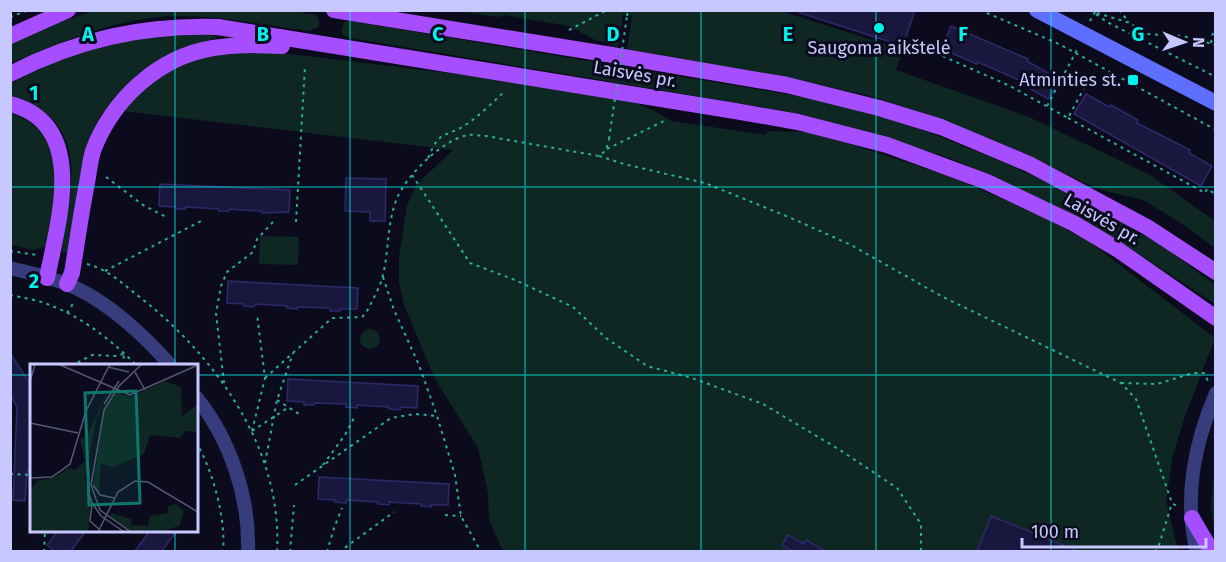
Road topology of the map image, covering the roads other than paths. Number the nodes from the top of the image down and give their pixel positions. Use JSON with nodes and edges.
{"nodes":[{"id":1,"x":68,"y":10,"type":"edge"},
{"id":2,"x":334,"y":10,"type":"edge"},
{"id":3,"x":1037,"y":10,"type":"edge"},
{"id":4,"x":13,"y":28,"type":"edge"},
{"id":5,"x":346,"y":47,"type":"junction"},
{"id":6,"x":10,"y":74,"type":"edge"},
{"id":7,"x":10,"y":104,"type":"edge"},
{"id":8,"x":1215,"y":104,"type":"edge"},
{"id":9,"x":10,"y":268,"type":"edge"},
{"id":10,"x":1215,"y":272,"type":"edge"},
{"id":11,"x":47,"y":278,"type":"junction"},
{"id":12,"x":68,"y":284,"type":"junction"},
{"id":13,"x":1215,"y":318,"type":"edge"},
{"id":14,"x":169,"y":364,"type":"edge"},
{"id":15,"x":1215,"y":394,"type":"edge"},
{"id":16,"x":198,"y":400,"type":"edge"},
{"id":17,"x":1192,"y":518,"type":"junction"},
{"id":18,"x":248,"y":552,"type":"edge"},
{"id":19,"x":1197,"y":552,"type":"edge"},
{"id":20,"x":1212,"y":552,"type":"edge"}],
"edges":[{"from":1,"to":4,"type":"main road"},
{"from":2,"to":10,"type":"main road","name":"Laisvės pr."},
{"from":3,"to":8,"type":"main road"},
{"from":5,"to":6,"type":"main road","name":"Laisvės pr."},
{"from":5,"to":12,"type":"main road"},
{"from":5,"to":13,"type":"main road","name":"Laisvės pr."},
{"from":7,"to":11,"type":"main road"},
{"from":9,"to":11,"type":"street"},
{"from":11,"to":12,"type":"street"},
{"from":12,"to":14,"type":"street"},
{"from":15,"to":17,"type":"street"},
{"from":16,"to":18,"type":"street"},
{"from":17,"to":19,"type":"street"},
{"from":17,"to":20,"type":"main road"}]}
